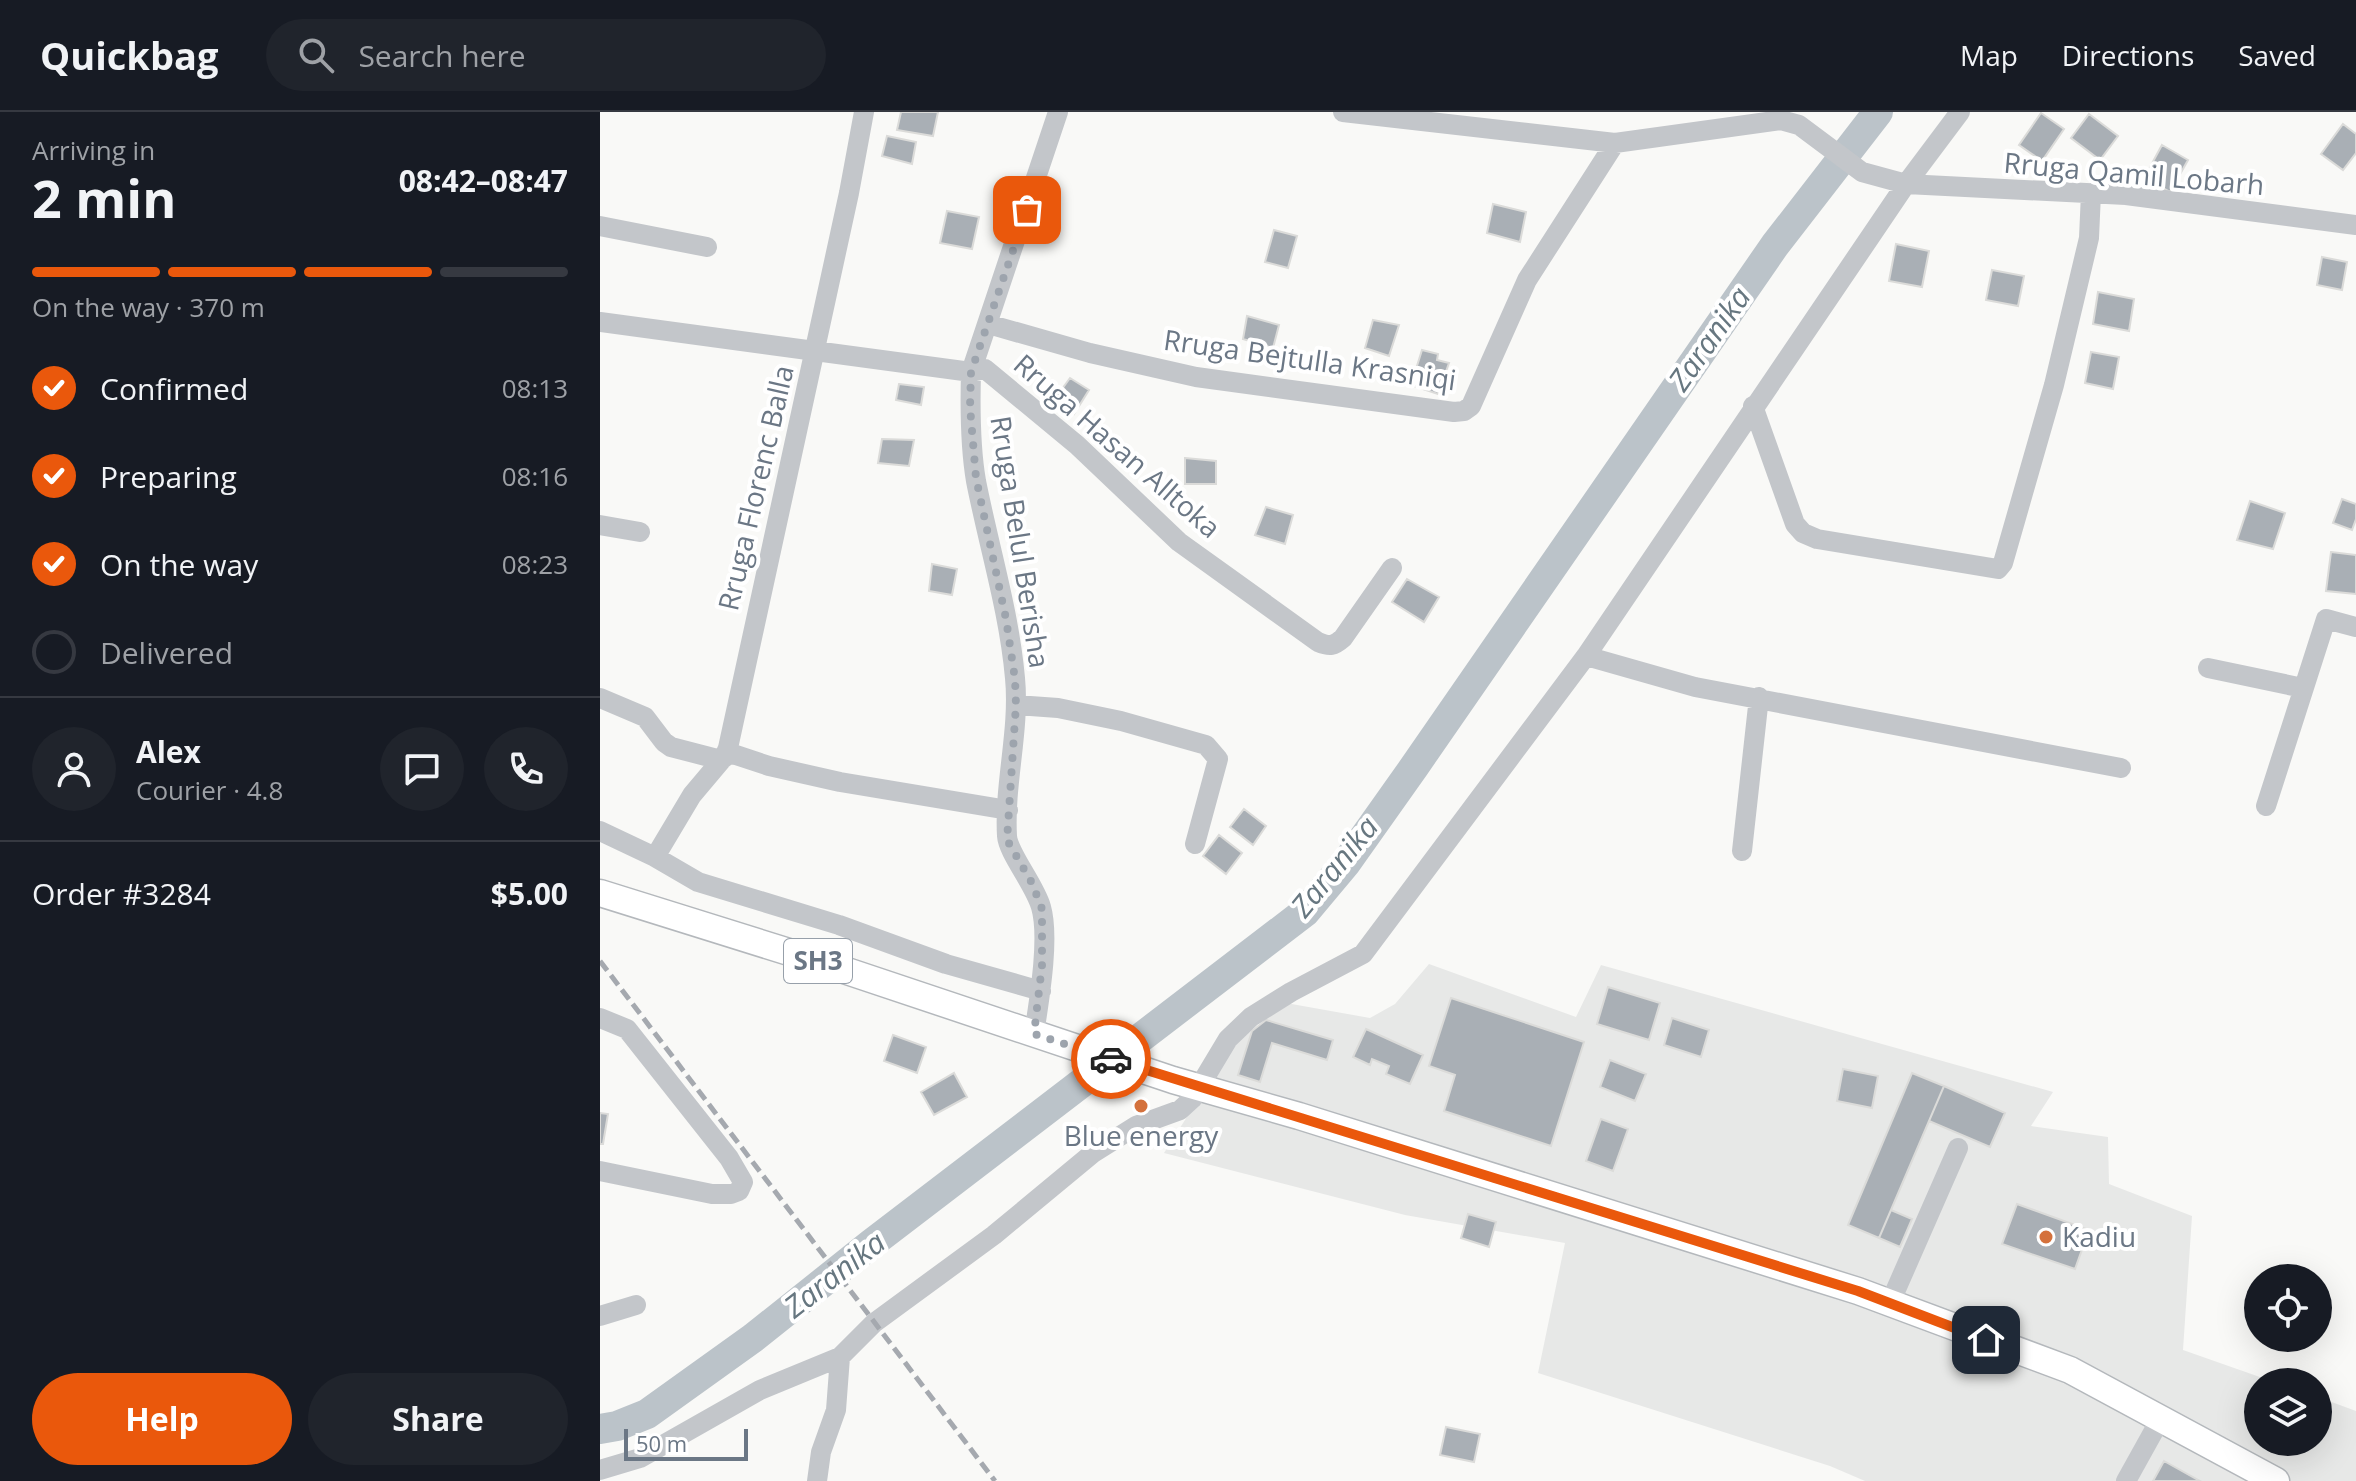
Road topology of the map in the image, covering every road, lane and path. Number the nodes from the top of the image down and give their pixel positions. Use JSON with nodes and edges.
{"nodes":[{"id":1,"x":864,"y":112,"type":"edge"},
{"id":2,"x":1058,"y":112,"type":"edge"},
{"id":3,"x":1343,"y":112,"type":"edge"},
{"id":4,"x":1960,"y":112,"type":"edge"},
{"id":5,"x":1439,"y":118,"type":"edge"},
{"id":6,"x":1615,"y":143,"type":"junction"},
{"id":7,"x":1906,"y":184,"type":"junction"},
{"id":8,"x":2091,"y":193,"type":"junction"},
{"id":9,"x":2356,"y":225,"type":"edge"},
{"id":10,"x":600,"y":226,"type":"edge"},
{"id":11,"x":707,"y":247,"type":"dead end"},
{"id":12,"x":600,"y":322,"type":"edge"},
{"id":13,"x":988,"y":324,"type":"junction"},
{"id":14,"x":815,"y":350,"type":"junction"},
{"id":15,"x":971,"y":372,"type":"junction"},
{"id":16,"x":1753,"y":406,"type":"junction"},
{"id":17,"x":600,"y":525,"type":"edge"},
{"id":18,"x":640,"y":532,"type":"dead end"},
{"id":19,"x":1392,"y":568,"type":"dead end"},
{"id":20,"x":2356,"y":627,"type":"edge"},
{"id":21,"x":1586,"y":656,"type":"junction"},
{"id":22,"x":2208,"y":668,"type":"dead end"},
{"id":23,"x":2303,"y":688,"type":"junction"},
{"id":24,"x":1759,"y":697,"type":"junction"},
{"id":25,"x":600,"y":698,"type":"edge"},
{"id":26,"x":1016,"y":705,"type":"junction"},
{"id":27,"x":721,"y":760,"type":"junction"},
{"id":28,"x":2121,"y":768,"type":"dead end"},
{"id":29,"x":2266,"y":806,"type":"dead end"},
{"id":30,"x":1008,"y":810,"type":"junction"},
{"id":31,"x":600,"y":831,"type":"edge"},
{"id":32,"x":1195,"y":844,"type":"dead end"},
{"id":33,"x":1742,"y":851,"type":"dead end"},
{"id":34,"x":655,"y":857,"type":"junction"},
{"id":35,"x":600,"y":893,"type":"edge"},
{"id":36,"x":1041,"y":991,"type":"junction"},
{"id":37,"x":600,"y":1018,"type":"edge"},
{"id":38,"x":1044,"y":1037,"type":"junction"},
{"id":39,"x":1199,"y":1088,"type":"junction"},
{"id":40,"x":1958,"y":1148,"type":"dead end"},
{"id":41,"x":600,"y":1171,"type":"edge"},
{"id":42,"x":1890,"y":1303,"type":"junction"},
{"id":43,"x":636,"y":1305,"type":"dead end"},
{"id":44,"x":600,"y":1316,"type":"edge"},
{"id":45,"x":840,"y":1357,"type":"junction"},
{"id":46,"x":2161,"y":1418,"type":"junction"},
{"id":47,"x":600,"y":1470,"type":"edge"},
{"id":48,"x":817,"y":1481,"type":"edge"},
{"id":49,"x":2126,"y":1481,"type":"edge"},
{"id":50,"x":2276,"y":1481,"type":"edge"}],
"edges":[{"from":1,"to":14,"type":"street","name":"Rruga Florenc Balla"},
{"from":2,"to":13,"type":"street","name":"Rruga Belul Berisha"},
{"from":3,"to":5,"type":"street"},
{"from":4,"to":7,"type":"street"},
{"from":5,"to":6,"type":"street"},
{"from":6,"to":7,"type":"street","name":"Rruga Qamil Lobarh"},
{"from":6,"to":13,"type":"street","name":"Rruga Bejtulla Krasniqi"},
{"from":7,"to":8,"type":"street","name":"Rruga Qamil Lobarh"},
{"from":7,"to":16,"type":"street"},
{"from":8,"to":9,"type":"street","name":"Rruga Qamil Lobarh"},
{"from":8,"to":16,"type":"street"},
{"from":10,"to":11,"type":"street"},
{"from":12,"to":14,"type":"street","name":"Rruga Hasan Alltoka"},
{"from":13,"to":15,"type":"street","name":"Rruga Belul Berisha"},
{"from":14,"to":15,"type":"street","name":"Rruga Hasan Alltoka"},
{"from":14,"to":27,"type":"street","name":"Rruga Florenc Balla"},
{"from":15,"to":19,"type":"street","name":"Rruga Hasan Alltoka"},
{"from":15,"to":26,"type":"street","name":"Rruga Belul Berisha"},
{"from":16,"to":21,"type":"street"},
{"from":17,"to":18,"type":"street"},
{"from":20,"to":23,"type":"street"},
{"from":21,"to":24,"type":"street"},
{"from":21,"to":39,"type":"street"},
{"from":22,"to":23,"type":"street"},
{"from":23,"to":29,"type":"street"},
{"from":24,"to":28,"type":"street"},
{"from":24,"to":33,"type":"street"},
{"from":25,"to":27,"type":"street"},
{"from":26,"to":30,"type":"street","name":"Rruga Belul Berisha"},
{"from":26,"to":32,"type":"street"},
{"from":27,"to":30,"type":"street"},
{"from":27,"to":34,"type":"street","name":"Rruga Florenc Balla"},
{"from":30,"to":36,"type":"street","name":"Rruga Belul Berisha"},
{"from":31,"to":34,"type":"street"},
{"from":34,"to":36,"type":"street"},
{"from":35,"to":38,"type":"main road","number":"SH3"},
{"from":36,"to":38,"type":"street","name":"Rruga Belul Berisha"},
{"from":37,"to":41,"type":"street"},
{"from":38,"to":39,"type":"main road","number":"SH3"},
{"from":39,"to":42,"type":"main road","number":"SH3"},
{"from":39,"to":45,"type":"street"},
{"from":40,"to":42,"type":"street"},
{"from":42,"to":46,"type":"main road","number":"SH3"},
{"from":43,"to":44,"type":"street"},
{"from":45,"to":47,"type":"street"},
{"from":45,"to":48,"type":"street"},
{"from":46,"to":49,"type":"street"},
{"from":46,"to":50,"type":"main road","number":"SH3"}]}
